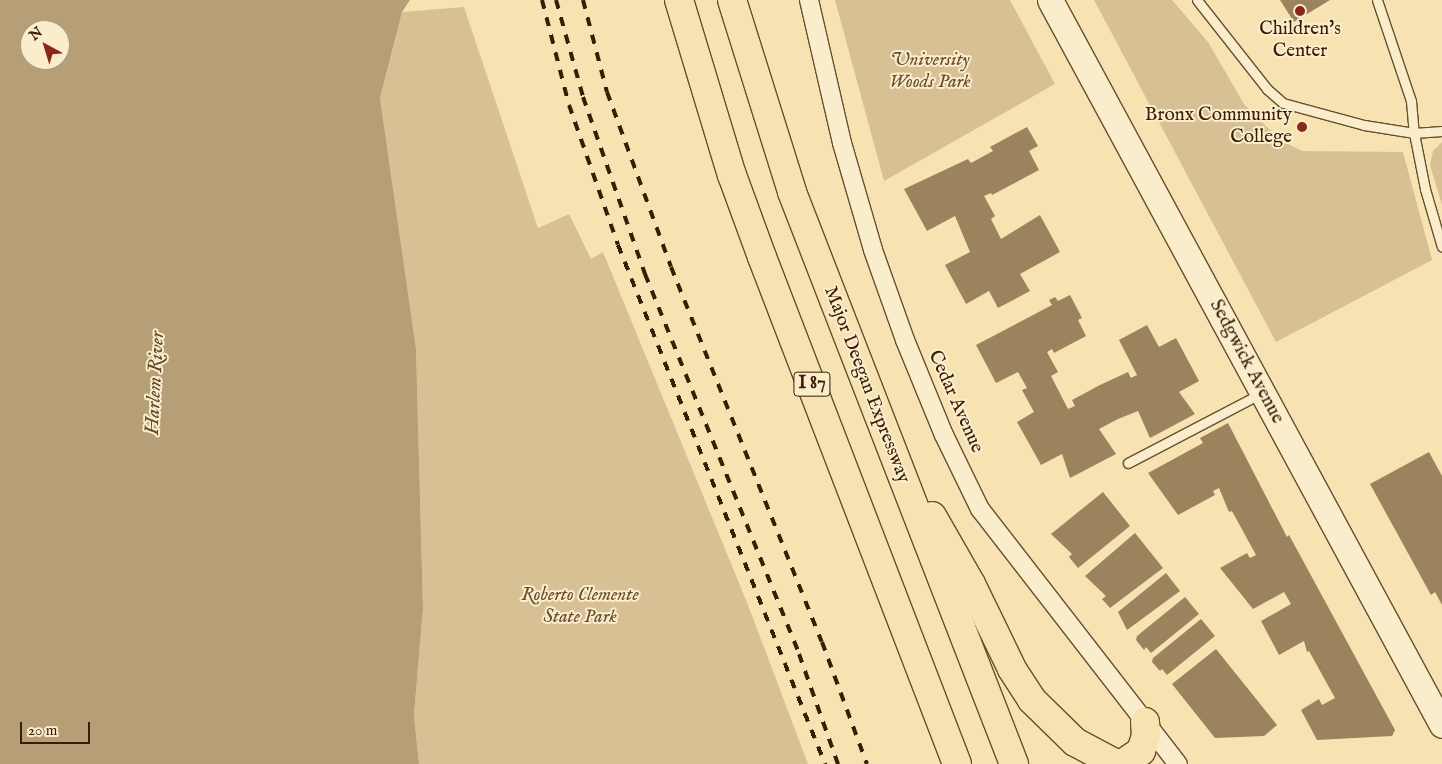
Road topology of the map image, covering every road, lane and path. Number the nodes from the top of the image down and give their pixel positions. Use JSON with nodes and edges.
{"nodes":[{"id":1,"x":679,"y":0,"type":"edge"},
{"id":2,"x":732,"y":0,"type":"edge"},
{"id":3,"x":809,"y":0,"type":"edge"},
{"id":4,"x":1050,"y":0,"type":"edge"},
{"id":5,"x":1197,"y":0,"type":"edge"},
{"id":6,"x":1377,"y":0,"type":"edge"},
{"id":7,"x":1442,"y":131,"type":"edge"},
{"id":8,"x":1414,"y":133,"type":"junction"},
{"id":9,"x":1442,"y":247,"type":"edge"},
{"id":10,"x":1262,"y":392,"type":"junction"},
{"id":11,"x":883,"y":430,"type":"junction"},
{"id":12,"x":1128,"y":463,"type":"dead end"},
{"id":13,"x":1145,"y":722,"type":"junction"},
{"id":14,"x":1442,"y":725,"type":"edge"},
{"id":15,"x":957,"y":764,"type":"edge"},
{"id":16,"x":1014,"y":764,"type":"edge"},
{"id":17,"x":1116,"y":764,"type":"edge"},
{"id":18,"x":1122,"y":764,"type":"edge"},
{"id":19,"x":1178,"y":764,"type":"edge"}],
"edges":[{"from":1,"to":15,"type":"highway","number":"I 87"},
{"from":2,"to":11,"type":"highway","name":"Major Deegan Expressway","number":"I 87"},
{"from":3,"to":13,"type":"street","name":"Cedar Avenue"},
{"from":4,"to":10,"type":"main road","name":"Sedgwick Avenue"},
{"from":5,"to":8,"type":"lane"},
{"from":6,"to":8,"type":"lane"},
{"from":7,"to":8,"type":"lane"},
{"from":8,"to":9,"type":"lane"},
{"from":10,"to":12,"type":"lane"},
{"from":10,"to":14,"type":"main road","name":"Sedgwick Avenue"},
{"from":11,"to":16,"type":"highway","name":"Major Deegan Expressway","number":"I 87"},
{"from":11,"to":17,"type":"highway"},
{"from":13,"to":18,"type":"highway"},
{"from":13,"to":19,"type":"street","name":"Cedar Avenue"}]}
